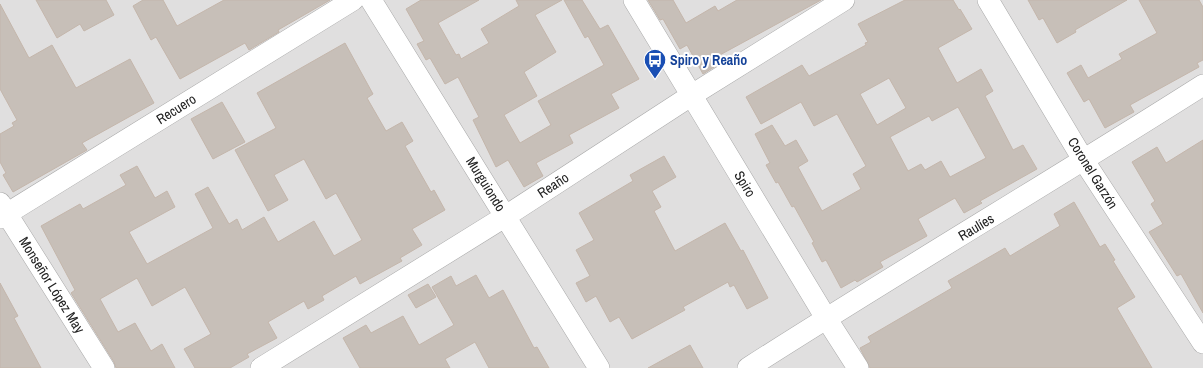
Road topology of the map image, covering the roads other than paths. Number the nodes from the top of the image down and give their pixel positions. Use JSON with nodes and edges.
{"nodes":[{"id":1,"x":353,"y":0,"type":"edge"},
{"id":2,"x":371,"y":0,"type":"edge"},
{"id":3,"x":634,"y":0,"type":"edge"},
{"id":4,"x":844,"y":0,"type":"edge"},
{"id":5,"x":988,"y":0,"type":"edge"},
{"id":6,"x":1203,"y":85,"type":"edge"},
{"id":7,"x":692,"y":95,"type":"junction"},
{"id":8,"x":1084,"y":161,"type":"junction"},
{"id":9,"x":2,"y":211,"type":"edge"},
{"id":10,"x":506,"y":216,"type":"junction"},
{"id":11,"x":826,"y":318,"type":"junction"},
{"id":12,"x":1203,"y":343,"type":"edge"},
{"id":13,"x":104,"y":368,"type":"edge"},
{"id":14,"x":260,"y":368,"type":"edge"},
{"id":15,"x":599,"y":368,"type":"edge"},
{"id":16,"x":748,"y":368,"type":"edge"},
{"id":17,"x":858,"y":368,"type":"edge"}],
"edges":[{"from":1,"to":9,"type":"street","name":"Recuero"},
{"from":2,"to":10,"type":"street","name":"Murguiondo"},
{"from":3,"to":7,"type":"street","name":"Spiro"},
{"from":4,"to":7,"type":"street","name":"Reaño"},
{"from":5,"to":8,"type":"street","name":"Coronel Garzón"},
{"from":6,"to":8,"type":"street","name":"Raulíes"},
{"from":7,"to":10,"type":"street","name":"Reaño"},
{"from":7,"to":11,"type":"street","name":"Spiro"},
{"from":8,"to":11,"type":"street","name":"Raulíes"},
{"from":8,"to":12,"type":"street","name":"Coronel Garzón"},
{"from":9,"to":13,"type":"street","name":"Monseñor López May"},
{"from":10,"to":14,"type":"street","name":"Reaño"},
{"from":10,"to":15,"type":"street","name":"Murguiondo"},
{"from":11,"to":16,"type":"street","name":"Raulíes"},
{"from":11,"to":17,"type":"street","name":"Spiro"}]}
